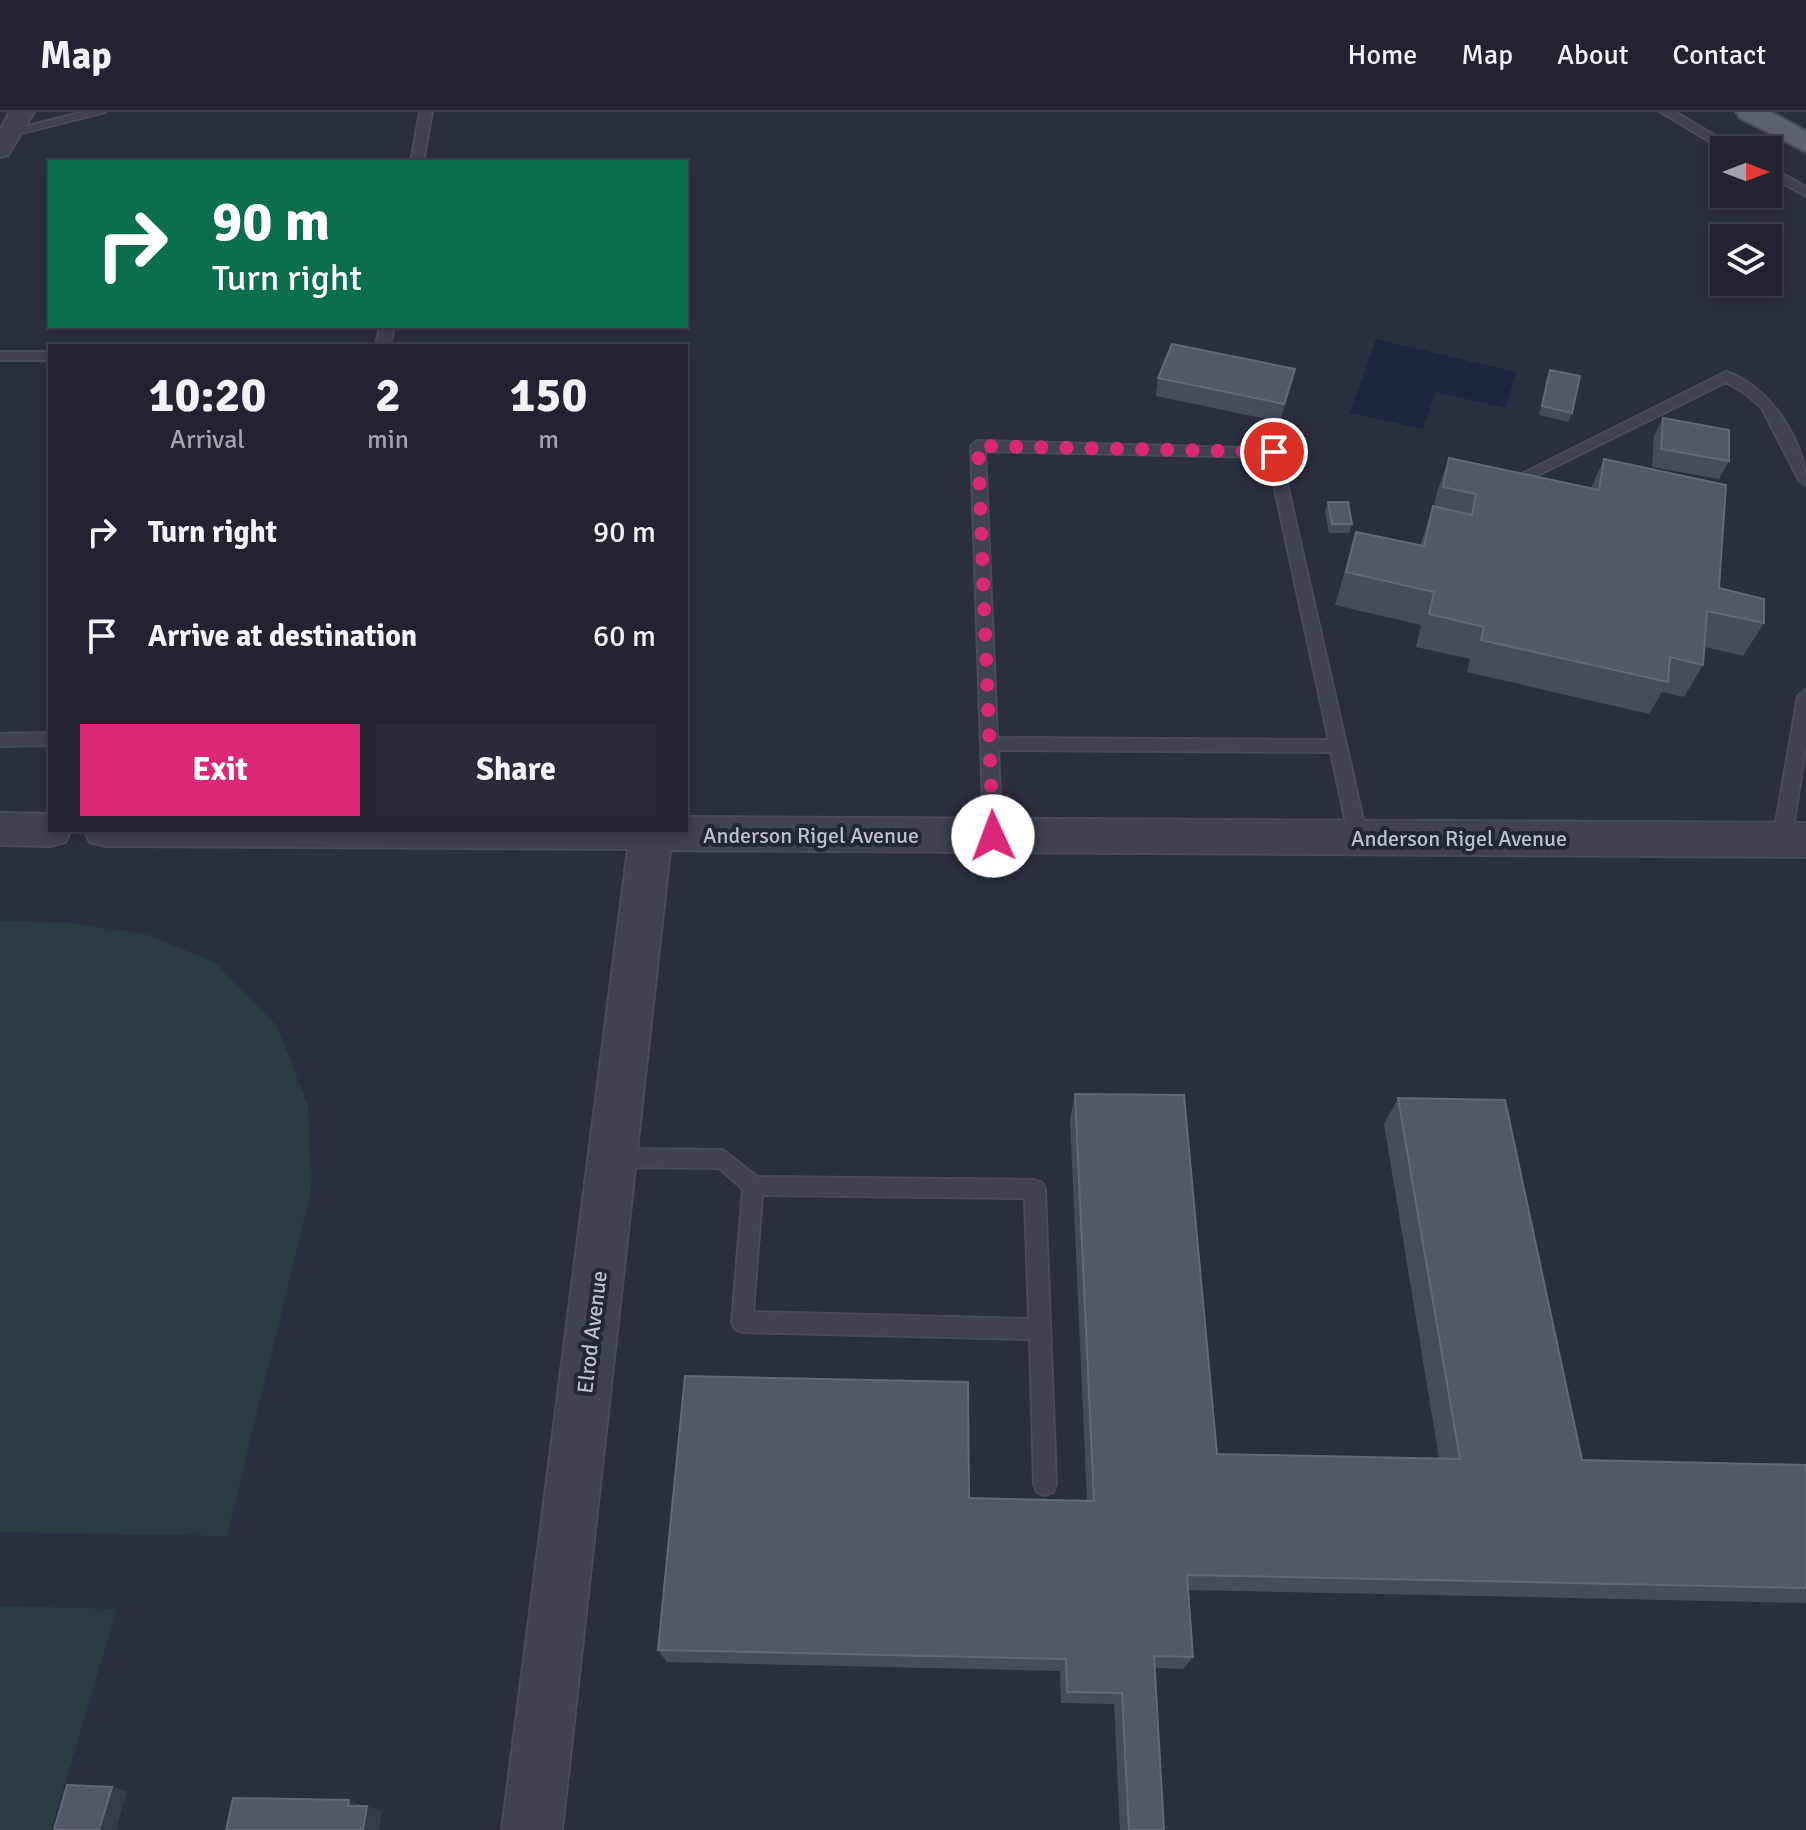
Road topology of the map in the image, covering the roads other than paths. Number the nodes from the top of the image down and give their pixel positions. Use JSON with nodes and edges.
{"nodes":[{"id":1,"x":99,"y":112,"type":"edge"},
{"id":2,"x":426,"y":112,"type":"edge"},
{"id":3,"x":1667,"y":112,"type":"edge"},
{"id":4,"x":1750,"y":112,"type":"edge"},
{"id":5,"x":11,"y":131,"type":"edge"},
{"id":6,"x":1710,"y":137,"type":"edge"},
{"id":7,"x":1806,"y":143,"type":"edge"},
{"id":8,"x":417,"y":160,"type":"edge"},
{"id":9,"x":1782,"y":178,"type":"edge"},
{"id":10,"x":1806,"y":192,"type":"edge"},
{"id":11,"x":0,"y":356,"type":"edge"},
{"id":12,"x":48,"y":356,"type":"edge"},
{"id":13,"x":1521,"y":478,"type":"edge"},
{"id":14,"x":1806,"y":480,"type":"edge"},
{"id":15,"x":1806,"y":696,"type":"edge"},
{"id":16,"x":48,"y":739,"type":"edge"},
{"id":17,"x":0,"y":740,"type":"edge"},
{"id":18,"x":990,"y":744,"type":"junction"},
{"id":19,"x":1338,"y":746,"type":"junction"},
{"id":20,"x":0,"y":829,"type":"edge"},
{"id":21,"x":48,"y":830,"type":"edge"},
{"id":22,"x":378,"y":832,"type":"edge"},
{"id":23,"x":651,"y":834,"type":"junction"},
{"id":24,"x":993,"y":836,"type":"junction"},
{"id":25,"x":1358,"y":837,"type":"junction"},
{"id":26,"x":1794,"y":840,"type":"edge"},
{"id":27,"x":612,"y":1158,"type":"junction"},
{"id":28,"x":753,"y":1186,"type":"junction"},
{"id":29,"x":1040,"y":1329,"type":"junction"},
{"id":30,"x":1045,"y":1484,"type":"dead end"},
{"id":31,"x":532,"y":1830,"type":"edge"}],
"edges":[{"from":1,"to":5,"type":"lane"},
{"from":2,"to":8,"type":"lane"},
{"from":3,"to":6,"type":"lane"},
{"from":4,"to":7,"type":"main road"},
{"from":9,"to":10,"type":"lane"},
{"from":11,"to":12,"type":"lane"},
{"from":13,"to":14,"type":"lane"},
{"from":15,"to":26,"type":"lane"},
{"from":16,"to":17,"type":"lane"},
{"from":18,"to":19,"type":"lane"},
{"from":18,"to":19,"type":"lane"},
{"from":18,"to":24,"type":"lane"},
{"from":19,"to":25,"type":"lane"},
{"from":20,"to":21,"type":"street"},
{"from":22,"to":23,"type":"street","name":"Anderson Rigel Avenue"},
{"from":23,"to":24,"type":"street","name":"Anderson Rigel Avenue"},
{"from":23,"to":27,"type":"street","name":"Elrod Avenue"},
{"from":24,"to":25,"type":"street","name":"Anderson Rigel Avenue"},
{"from":25,"to":26,"type":"street","name":"Anderson Rigel Avenue"},
{"from":27,"to":28,"type":"lane"},
{"from":27,"to":31,"type":"street","name":"Elrod Avenue"},
{"from":28,"to":29,"type":"lane"},
{"from":28,"to":29,"type":"lane"},
{"from":29,"to":30,"type":"lane"}]}
